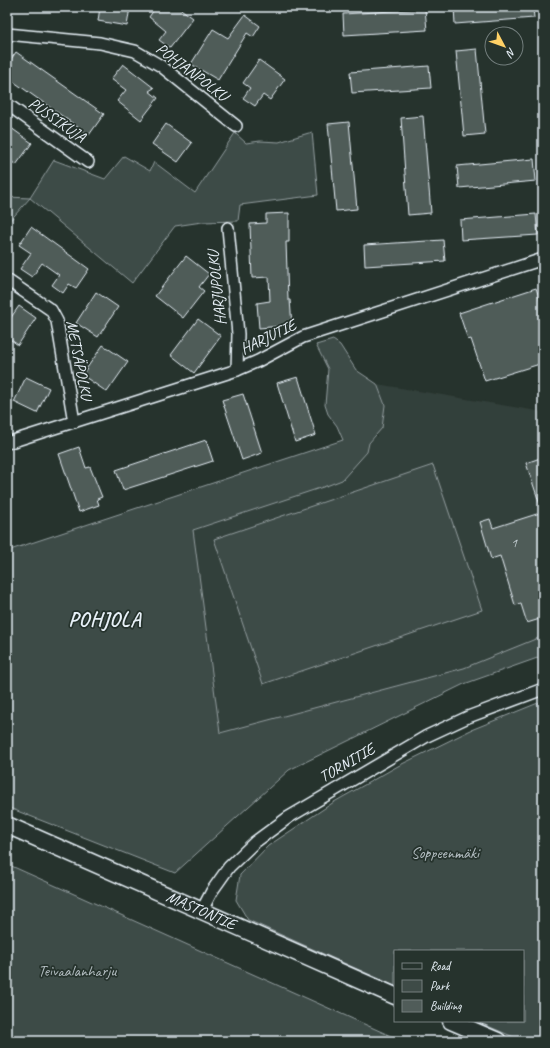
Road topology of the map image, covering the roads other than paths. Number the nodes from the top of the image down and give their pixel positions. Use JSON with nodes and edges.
{"nodes":[{"id":1,"x":7,"y":34,"type":"edge"},
{"id":2,"x":7,"y":104,"type":"edge"},
{"id":3,"x":236,"y":126,"type":"dead end"},
{"id":4,"x":88,"y":162,"type":"dead end"},
{"id":5,"x":228,"y":228,"type":"dead end"},
{"id":6,"x":543,"y":259,"type":"edge"},
{"id":7,"x":7,"y":280,"type":"edge"},
{"id":8,"x":237,"y":370,"type":"junction"},
{"id":9,"x":74,"y":422,"type":"junction"},
{"id":10,"x":7,"y":443,"type":"edge"},
{"id":11,"x":543,"y":689,"type":"edge"},
{"id":12,"x":7,"y":825,"type":"edge"},
{"id":13,"x":201,"y":912,"type":"junction"},
{"id":14,"x":394,"y":996,"type":"edge"},
{"id":15,"x":453,"y":1022,"type":"edge"},
{"id":16,"x":498,"y":1041,"type":"edge"}],
"edges":[{"from":1,"to":3,"type":"street","name":"POHJANPOLKU"},
{"from":2,"to":4,"type":"street","name":"PUSSIKUJA"},
{"from":5,"to":8,"type":"street","name":"HARJUPOLKU"},
{"from":6,"to":8,"type":"street","name":"HARJUTIE"},
{"from":7,"to":9,"type":"street","name":"METSÄPOLKU"},
{"from":8,"to":9,"type":"street","name":"HARJUTIE"},
{"from":9,"to":10,"type":"street","name":"HARJUTIE"},
{"from":11,"to":13,"type":"street","name":"TORNITIE"},
{"from":12,"to":13,"type":"main road","name":"MASTONTIE"},
{"from":13,"to":14,"type":"main road","name":"MASTONTIE"},
{"from":15,"to":16,"type":"main road"}]}
